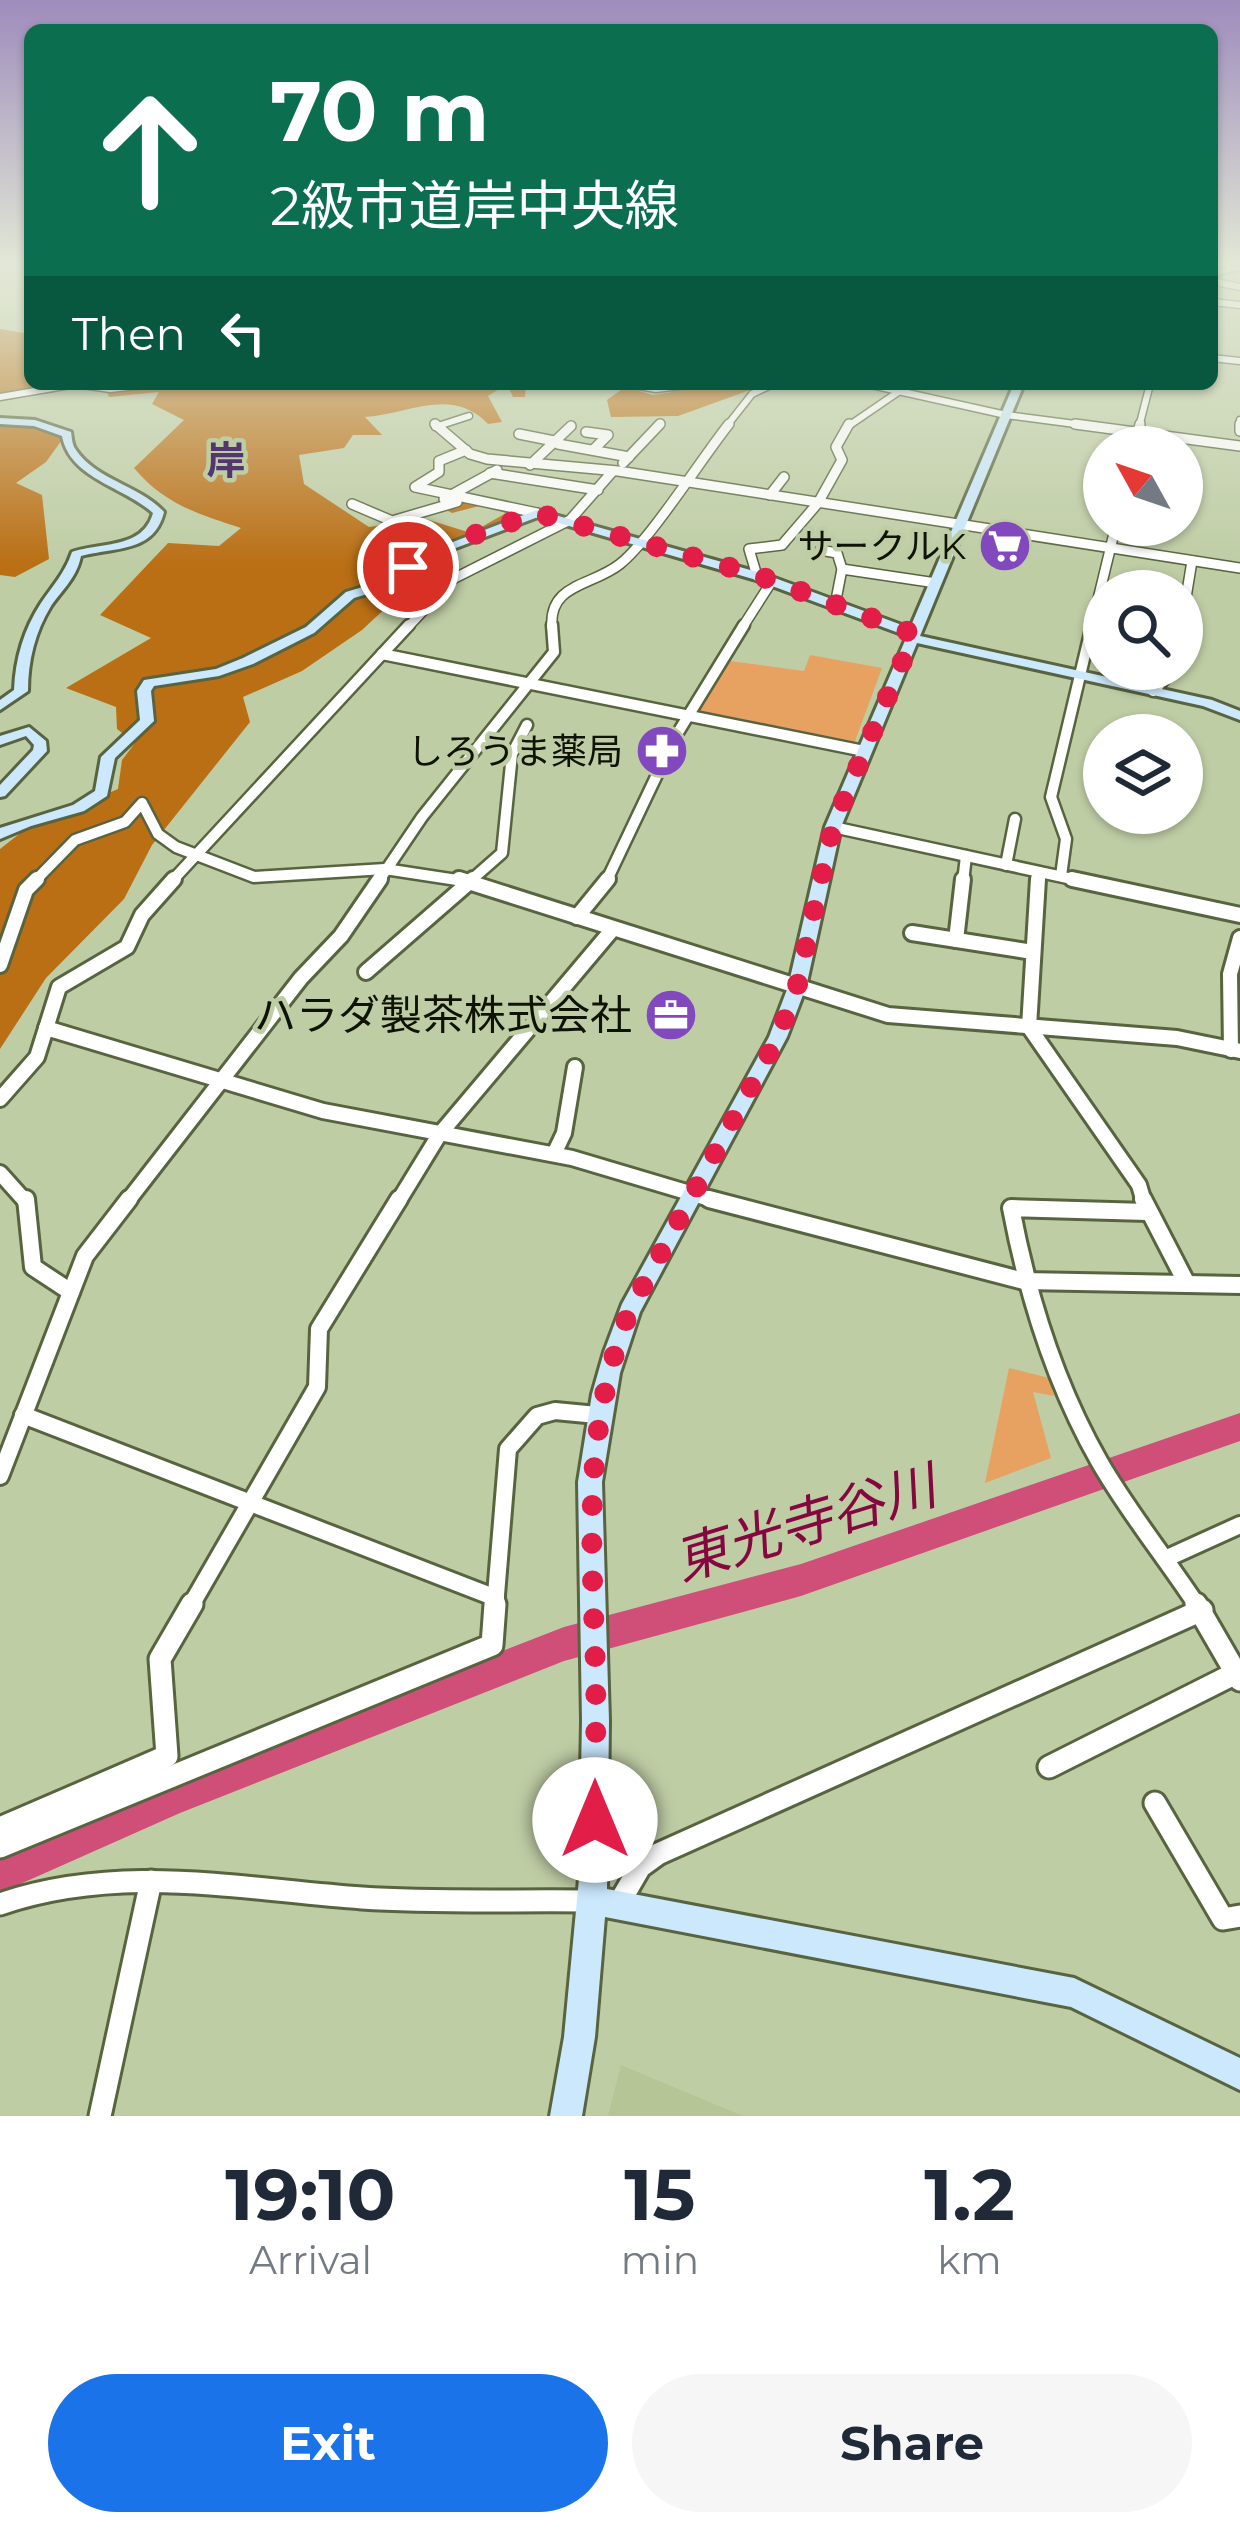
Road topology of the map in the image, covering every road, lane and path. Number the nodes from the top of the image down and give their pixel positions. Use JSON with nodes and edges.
{"nodes":[{"id":1,"x":41,"y":390,"type":"edge"},
{"id":2,"x":760,"y":390,"type":"edge"},
{"id":3,"x":901,"y":390,"type":"edge"},
{"id":4,"x":916,"y":390,"type":"edge"},
{"id":5,"x":1016,"y":390,"type":"edge"},
{"id":6,"x":1148,"y":390,"type":"edge"},
{"id":7,"x":0,"y":397,"type":"edge"},
{"id":8,"x":1006,"y":415,"type":"junction"},
{"id":9,"x":470,"y":416,"type":"dead end"},
{"id":10,"x":1240,"y":419,"type":"edge"},
{"id":11,"x":0,"y":421,"type":"edge"},
{"id":12,"x":661,"y":423,"type":"dead end"},
{"id":13,"x":571,"y":426,"type":"dead end"},
{"id":14,"x":1089,"y":426,"type":"edge"},
{"id":15,"x":1137,"y":426,"type":"edge"},
{"id":16,"x":1240,"y":431,"type":"edge"},
{"id":17,"x":586,"y":432,"type":"dead end"},
{"id":18,"x":519,"y":434,"type":"dead end"},
{"id":19,"x":1203,"y":441,"type":"edge"},
{"id":20,"x":559,"y":443,"type":"junction"},
{"id":21,"x":1240,"y":446,"type":"edge"},
{"id":22,"x":593,"y":449,"type":"junction"},
{"id":23,"x":466,"y":451,"type":"junction"},
{"id":24,"x":629,"y":457,"type":"junction"},
{"id":25,"x":509,"y":463,"type":"junction"},
{"id":26,"x":530,"y":465,"type":"junction"},
{"id":27,"x":614,"y":471,"type":"junction"},
{"id":28,"x":490,"y":473,"type":"junction"},
{"id":29,"x":784,"y":477,"type":"dead end"},
{"id":30,"x":684,"y":482,"type":"junction"},
{"id":31,"x":598,"y":490,"type":"junction"},
{"id":32,"x":753,"y":493,"type":"junction"},
{"id":33,"x":770,"y":495,"type":"junction"},
{"id":34,"x":444,"y":499,"type":"junction"},
{"id":35,"x":461,"y":500,"type":"junction"},
{"id":36,"x":818,"y":503,"type":"junction"},
{"id":37,"x":352,"y":504,"type":"dead end"},
{"id":38,"x":744,"y":506,"type":"dead end"},
{"id":39,"x":537,"y":513,"type":"junction"},
{"id":40,"x":570,"y":520,"type":"junction"},
{"id":41,"x":962,"y":526,"type":"junction"},
{"id":42,"x":638,"y":540,"type":"junction"},
{"id":43,"x":1111,"y":548,"type":"junction"},
{"id":44,"x":820,"y":550,"type":"dead end"},
{"id":45,"x":1192,"y":561,"type":"junction"},
{"id":46,"x":1240,"y":568,"type":"edge"},
{"id":47,"x":842,"y":569,"type":"junction"},
{"id":48,"x":1191,"y":570,"type":"edge"},
{"id":49,"x":757,"y":575,"type":"junction"},
{"id":50,"x":772,"y":581,"type":"junction"},
{"id":51,"x":936,"y":583,"type":"junction"},
{"id":52,"x":835,"y":605,"type":"junction"},
{"id":53,"x":913,"y":636,"type":"junction"},
{"id":54,"x":382,"y":654,"type":"junction"},
{"id":55,"x":1080,"y":676,"type":"junction"},
{"id":56,"x":528,"y":683,"type":"junction"},
{"id":57,"x":1153,"y":691,"type":"joint"},
{"id":58,"x":0,"y":706,"type":"edge"},
{"id":59,"x":688,"y":716,"type":"junction"},
{"id":60,"x":1240,"y":716,"type":"edge"},
{"id":61,"x":527,"y":725,"type":"dead end"},
{"id":62,"x":0,"y":741,"type":"edge"},
{"id":63,"x":863,"y":751,"type":"junction"},
{"id":64,"x":0,"y":794,"type":"edge"},
{"id":65,"x":1015,"y":819,"type":"dead end"},
{"id":66,"x":833,"y":826,"type":"junction"},
{"id":67,"x":0,"y":834,"type":"edge"},
{"id":68,"x":197,"y":854,"type":"junction"},
{"id":69,"x":966,"y":856,"type":"junction"},
{"id":70,"x":1006,"y":865,"type":"junction"},
{"id":71,"x":385,"y":869,"type":"junction"},
{"id":72,"x":1038,"y":872,"type":"junction"},
{"id":73,"x":1061,"y":876,"type":"junction"},
{"id":74,"x":470,"y":883,"type":"junction"},
{"id":75,"x":1240,"y":915,"type":"edge"},
{"id":76,"x":577,"y":917,"type":"junction"},
{"id":77,"x":612,"y":930,"type":"junction"},
{"id":78,"x":912,"y":933,"type":"dead end"},
{"id":79,"x":1240,"y":938,"type":"edge"},
{"id":80,"x":956,"y":940,"type":"junction"},
{"id":81,"x":1033,"y":952,"type":"junction"},
{"id":82,"x":0,"y":965,"type":"edge"},
{"id":83,"x":366,"y":972,"type":"dead end"},
{"id":84,"x":797,"y":987,"type":"junction"},
{"id":85,"x":1029,"y":1027,"type":"junction"},
{"id":86,"x":46,"y":1028,"type":"junction"},
{"id":87,"x":1236,"y":1051,"type":"edge"},
{"id":88,"x":575,"y":1067,"type":"dead end"},
{"id":89,"x":221,"y":1078,"type":"junction"},
{"id":90,"x":0,"y":1099,"type":"edge"},
{"id":91,"x":439,"y":1135,"type":"junction"},
{"id":92,"x":554,"y":1154,"type":"junction"},
{"id":93,"x":0,"y":1173,"type":"edge"},
{"id":94,"x":694,"y":1195,"type":"junction"},
{"id":95,"x":1147,"y":1212,"type":"junction"},
{"id":96,"x":1024,"y":1281,"type":"junction"},
{"id":97,"x":1186,"y":1284,"type":"junction"},
{"id":98,"x":1240,"y":1285,"type":"edge"},
{"id":99,"x":71,"y":1292,"type":"junction"},
{"id":100,"x":23,"y":1415,"type":"junction"},
{"id":101,"x":596,"y":1415,"type":"junction"},
{"id":102,"x":0,"y":1475,"type":"edge"},
{"id":103,"x":250,"y":1504,"type":"junction"},
{"id":104,"x":1240,"y":1526,"type":"edge"},
{"id":105,"x":1165,"y":1558,"type":"junction"},
{"id":106,"x":496,"y":1598,"type":"junction"},
{"id":107,"x":1202,"y":1610,"type":"junction"},
{"id":108,"x":1239,"y":1675,"type":"edge"},
{"id":109,"x":1049,"y":1767,"type":"dead end"},
{"id":110,"x":1155,"y":1804,"type":"dead end"},
{"id":111,"x":0,"y":1828,"type":"edge"},
{"id":112,"x":0,"y":1847,"type":"edge"},
{"id":113,"x":152,"y":1881,"type":"junction"},
{"id":114,"x":607,"y":1903,"type":"junction"},
{"id":115,"x":0,"y":1904,"type":"edge"},
{"id":116,"x":1240,"y":1916,"type":"edge"},
{"id":117,"x":1240,"y":2074,"type":"edge"},
{"id":118,"x":100,"y":2116,"type":"edge"},
{"id":119,"x":566,"y":2116,"type":"edge"}],
"edges":[{"from":1,"to":7,"type":"street"},
{"from":2,"to":30,"type":"street"},
{"from":3,"to":36,"type":"street"},
{"from":4,"to":8,"type":"street"},
{"from":5,"to":8,"type":"street"},
{"from":6,"to":15,"type":"street"},
{"from":8,"to":14,"type":"street"},
{"from":8,"to":41,"type":"street"},
{"from":9,"to":23,"type":"street"},
{"from":10,"to":16,"type":"street"},
{"from":11,"to":58,"type":"street"},
{"from":12,"to":24,"type":"street"},
{"from":13,"to":20,"type":"street"},
{"from":17,"to":22,"type":"street"},
{"from":18,"to":20,"type":"street"},
{"from":19,"to":21,"type":"street"},
{"from":20,"to":22,"type":"street"},
{"from":20,"to":26,"type":"street"},
{"from":22,"to":24,"type":"street"},
{"from":23,"to":25,"type":"street"},
{"from":23,"to":34,"type":"street"},
{"from":24,"to":27,"type":"street"},
{"from":25,"to":26,"type":"street"},
{"from":25,"to":28,"type":"street"},
{"from":26,"to":27,"type":"street"},
{"from":27,"to":30,"type":"street"},
{"from":27,"to":31,"type":"street"},
{"from":28,"to":31,"type":"street"},
{"from":28,"to":34,"type":"street"},
{"from":29,"to":33,"type":"street"},
{"from":30,"to":32,"type":"street"},
{"from":30,"to":42,"type":"street"},
{"from":31,"to":40,"type":"street"},
{"from":32,"to":33,"type":"street"},
{"from":32,"to":38,"type":"street"},
{"from":33,"to":36,"type":"street"},
{"from":34,"to":35,"type":"street"},
{"from":35,"to":37,"type":"street"},
{"from":35,"to":39,"type":"street"},
{"from":36,"to":41,"type":"street"},
{"from":36,"to":49,"type":"street"},
{"from":39,"to":40,"type":"street"},
{"from":39,"to":67,"type":"street"},
{"from":40,"to":42,"type":"street"},
{"from":40,"to":54,"type":"street"},
{"from":41,"to":43,"type":"street"},
{"from":41,"to":51,"type":"street"},
{"from":42,"to":49,"type":"street"},
{"from":42,"to":56,"type":"street"},
{"from":43,"to":45,"type":"street"},
{"from":43,"to":55,"type":"street"},
{"from":44,"to":47,"type":"street"},
{"from":45,"to":46,"type":"street"},
{"from":45,"to":48,"type":"street"},
{"from":47,"to":51,"type":"street"},
{"from":47,"to":52,"type":"street"},
{"from":49,"to":50,"type":"street"},
{"from":50,"to":52,"type":"street"},
{"from":50,"to":59,"type":"street"},
{"from":51,"to":53,"type":"street"},
{"from":52,"to":53,"type":"street"},
{"from":53,"to":55,"type":"street"},
{"from":53,"to":63,"type":"street"},
{"from":54,"to":56,"type":"street"},
{"from":54,"to":68,"type":"street"},
{"from":55,"to":57,"type":"street"},
{"from":55,"to":73,"type":"street"},
{"from":56,"to":59,"type":"street"},
{"from":56,"to":71,"type":"street"},
{"from":57,"to":60,"type":"street"},
{"from":59,"to":63,"type":"street"},
{"from":59,"to":76,"type":"street"},
{"from":61,"to":74,"type":"street"},
{"from":62,"to":64,"type":"street"},
{"from":63,"to":66,"type":"street"},
{"from":65,"to":70,"type":"street"},
{"from":66,"to":69,"type":"street"},
{"from":66,"to":84,"type":"street"},
{"from":68,"to":71,"type":"street"},
{"from":68,"to":82,"type":"street"},
{"from":68,"to":86,"type":"street"},
{"from":69,"to":70,"type":"street"},
{"from":69,"to":80,"type":"street"},
{"from":70,"to":72,"type":"street"},
{"from":71,"to":74,"type":"street"},
{"from":71,"to":89,"type":"street"},
{"from":72,"to":73,"type":"street"},
{"from":72,"to":81,"type":"street"},
{"from":73,"to":75,"type":"street"},
{"from":74,"to":76,"type":"street"},
{"from":74,"to":83,"type":"street"},
{"from":76,"to":77,"type":"street"},
{"from":77,"to":84,"type":"street"},
{"from":77,"to":91,"type":"street"},
{"from":78,"to":80,"type":"street"},
{"from":79,"to":87,"type":"street"},
{"from":80,"to":81,"type":"street"},
{"from":81,"to":85,"type":"street"},
{"from":84,"to":85,"type":"street"},
{"from":84,"to":94,"type":"street"},
{"from":85,"to":87,"type":"street"},
{"from":85,"to":95,"type":"street"},
{"from":86,"to":89,"type":"street"},
{"from":86,"to":90,"type":"street"},
{"from":88,"to":92,"type":"street"},
{"from":89,"to":91,"type":"street"},
{"from":89,"to":99,"type":"street"},
{"from":91,"to":92,"type":"street"},
{"from":91,"to":103,"type":"street"},
{"from":92,"to":94,"type":"street"},
{"from":93,"to":99,"type":"street"},
{"from":94,"to":96,"type":"street"},
{"from":94,"to":101,"type":"street"},
{"from":95,"to":96,"type":"street"},
{"from":95,"to":97,"type":"street"},
{"from":96,"to":97,"type":"street"},
{"from":96,"to":105,"type":"street"},
{"from":97,"to":98,"type":"street"},
{"from":99,"to":100,"type":"street"},
{"from":100,"to":102,"type":"street"},
{"from":100,"to":103,"type":"street"},
{"from":101,"to":106,"type":"street"},
{"from":101,"to":114,"type":"street"},
{"from":103,"to":106,"type":"street"},
{"from":103,"to":111,"type":"street"},
{"from":104,"to":105,"type":"street"},
{"from":105,"to":107,"type":"street"},
{"from":106,"to":112,"type":"street"},
{"from":107,"to":108,"type":"street"},
{"from":107,"to":114,"type":"street"},
{"from":108,"to":109,"type":"street"},
{"from":110,"to":116,"type":"street"},
{"from":113,"to":114,"type":"street"},
{"from":113,"to":115,"type":"street"},
{"from":113,"to":118,"type":"street"},
{"from":114,"to":117,"type":"street"},
{"from":114,"to":119,"type":"street"}]}
